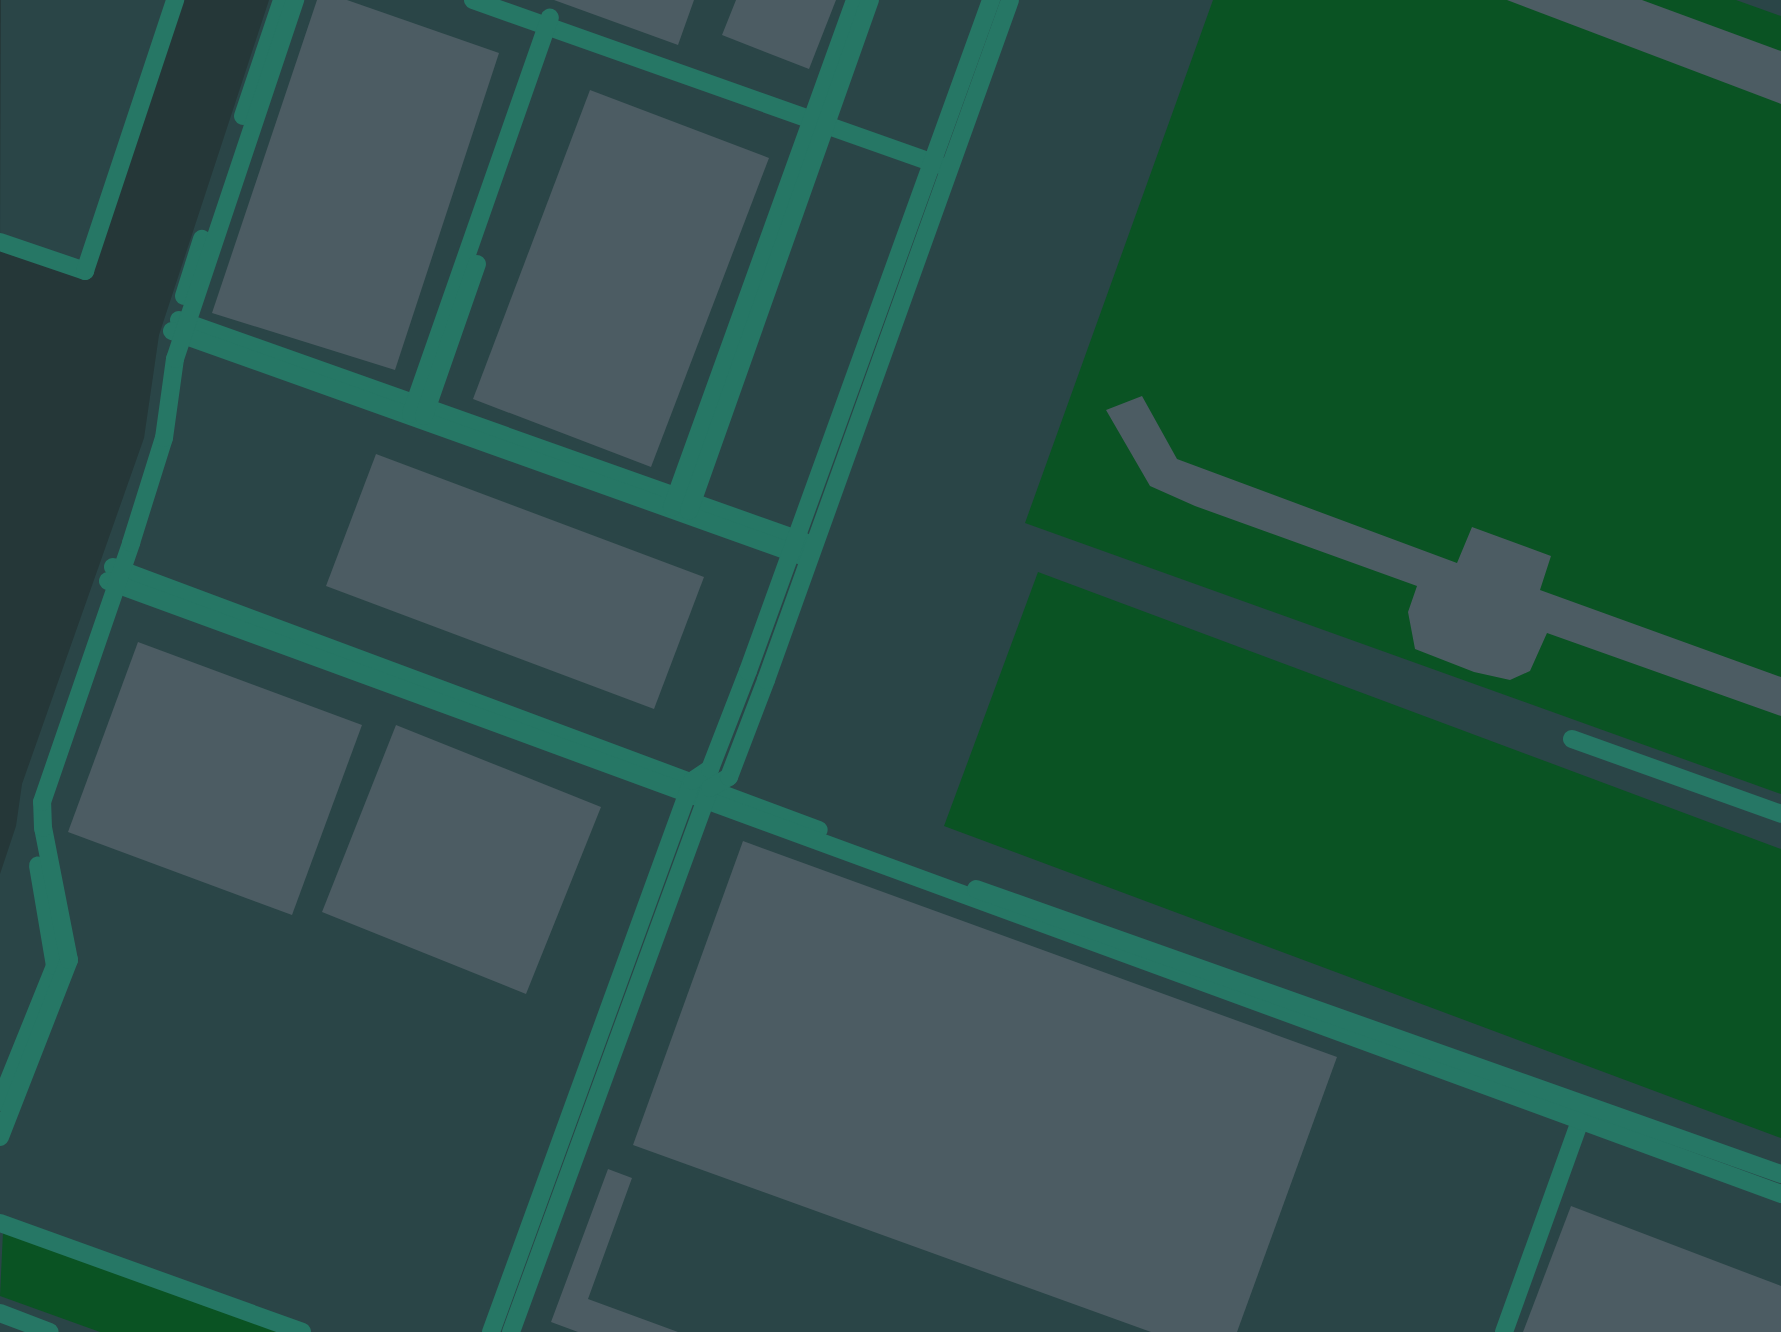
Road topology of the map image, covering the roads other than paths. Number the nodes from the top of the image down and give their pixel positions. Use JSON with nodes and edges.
{"nodes":[{"id":1,"x":175,"y":0,"type":"edge"},
{"id":2,"x":282,"y":0,"type":"edge"},
{"id":3,"x":295,"y":0,"type":"edge"},
{"id":4,"x":473,"y":0,"type":"edge"},
{"id":5,"x":500,"y":0,"type":"edge"},
{"id":6,"x":855,"y":0,"type":"edge"},
{"id":7,"x":870,"y":0,"type":"edge"},
{"id":8,"x":991,"y":0,"type":"edge"},
{"id":9,"x":1010,"y":0,"type":"edge"},
{"id":10,"x":554,"y":24,"type":"junction"},
{"id":11,"x":821,"y":118,"type":"junction"},
{"id":12,"x":932,"y":158,"type":"junction"},
{"id":13,"x":950,"y":164,"type":"junction"},
{"id":14,"x":0,"y":242,"type":"edge"},
{"id":15,"x":180,"y":327,"type":"junction"},
{"id":16,"x":419,"y":411,"type":"junction"},
{"id":17,"x":682,"y":505,"type":"junction"},
{"id":18,"x":795,"y":546,"type":"junction"},
{"id":19,"x":813,"y":552,"type":"junction"},
{"id":20,"x":115,"y":576,"type":"junction"},
{"id":21,"x":1572,"y":739,"type":"dead end"},
{"id":22,"x":690,"y":787,"type":"junction"},
{"id":23,"x":708,"y":794,"type":"junction"},
{"id":24,"x":1781,"y":814,"type":"edge"},
{"id":25,"x":0,"y":1102,"type":"edge"},
{"id":26,"x":1580,"y":1121,"type":"junction"},
{"id":27,"x":0,"y":1137,"type":"edge"},
{"id":28,"x":1781,"y":1174,"type":"edge"},
{"id":29,"x":1781,"y":1194,"type":"edge"},
{"id":30,"x":0,"y":1223,"type":"edge"},
{"id":31,"x":0,"y":1313,"type":"edge"},
{"id":32,"x":50,"y":1332,"type":"edge"},
{"id":33,"x":302,"y":1332,"type":"edge"},
{"id":34,"x":491,"y":1332,"type":"edge"},
{"id":35,"x":511,"y":1332,"type":"edge"},
{"id":36,"x":1504,"y":1332,"type":"edge"}],
"edges":[{"from":1,"to":14,"type":"street"},
{"from":2,"to":15,"type":"street"},
{"from":3,"to":15,"type":"street"},
{"from":4,"to":10,"type":"street"},
{"from":5,"to":10,"type":"street"},
{"from":6,"to":11,"type":"street"},
{"from":7,"to":11,"type":"street"},
{"from":8,"to":12,"type":"street"},
{"from":9,"to":13,"type":"street"},
{"from":10,"to":11,"type":"street"},
{"from":10,"to":16,"type":"street"},
{"from":11,"to":12,"type":"street"},
{"from":11,"to":17,"type":"street"},
{"from":12,"to":13,"type":"street"},
{"from":12,"to":18,"type":"street"},
{"from":13,"to":19,"type":"street"},
{"from":15,"to":16,"type":"street"},
{"from":15,"to":20,"type":"street"},
{"from":16,"to":17,"type":"street"},
{"from":17,"to":18,"type":"street"},
{"from":18,"to":19,"type":"street"},
{"from":18,"to":22,"type":"street"},
{"from":19,"to":23,"type":"street"},
{"from":20,"to":22,"type":"street"},
{"from":20,"to":25,"type":"street"},
{"from":20,"to":27,"type":"street"},
{"from":21,"to":24,"type":"street"},
{"from":22,"to":23,"type":"street"},
{"from":22,"to":34,"type":"street"},
{"from":23,"to":26,"type":"street"},
{"from":23,"to":28,"type":"street"},
{"from":23,"to":35,"type":"street"},
{"from":26,"to":29,"type":"street"},
{"from":26,"to":36,"type":"street"},
{"from":30,"to":33,"type":"street"},
{"from":31,"to":32,"type":"street"}]}
